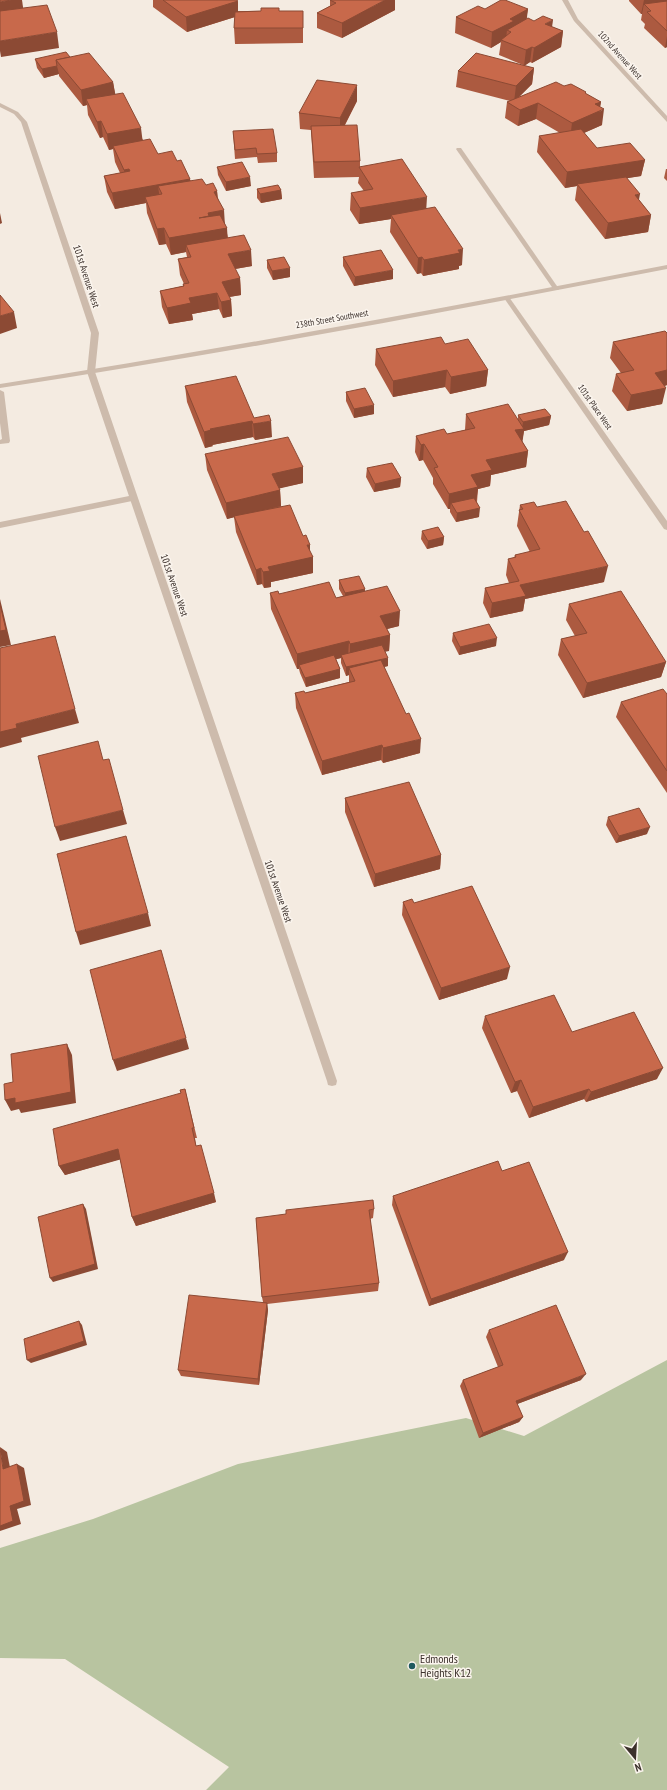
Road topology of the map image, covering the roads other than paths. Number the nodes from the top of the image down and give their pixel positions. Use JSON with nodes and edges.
{"nodes":[{"id":1,"x":564,"y":0,"type":"edge"},
{"id":2,"x":0,"y":105,"type":"edge"},
{"id":3,"x":667,"y":120,"type":"edge"},
{"id":4,"x":459,"y":149,"type":"dead end"},
{"id":5,"x":667,"y":267,"type":"edge"},
{"id":6,"x":556,"y":288,"type":"junction"},
{"id":7,"x":506,"y":298,"type":"junction"},
{"id":8,"x":91,"y":372,"type":"junction"},
{"id":9,"x":0,"y":386,"type":"edge"},
{"id":10,"x":0,"y":392,"type":"edge"},
{"id":11,"x":0,"y":442,"type":"edge"},
{"id":12,"x":134,"y":498,"type":"junction"},
{"id":13,"x":0,"y":525,"type":"edge"},
{"id":14,"x":667,"y":527,"type":"edge"},
{"id":15,"x":332,"y":1081,"type":"dead end"}],
"edges":[{"from":1,"to":3,"type":"street","name":"102nd Avenue West"},
{"from":2,"to":8,"type":"street","name":"101st Avenue West"},
{"from":4,"to":6,"type":"street"},
{"from":5,"to":6,"type":"street","name":"238th Street Southwest"},
{"from":6,"to":7,"type":"street","name":"238th Street Southwest"},
{"from":7,"to":8,"type":"street","name":"238th Street Southwest"},
{"from":7,"to":14,"type":"street","name":"101st Place West"},
{"from":8,"to":9,"type":"street","name":"238th Street Southwest"},
{"from":8,"to":12,"type":"street","name":"101st Avenue West"},
{"from":10,"to":11,"type":"street"},
{"from":12,"to":13,"type":"street"},
{"from":12,"to":15,"type":"street","name":"101st Avenue West"}]}
